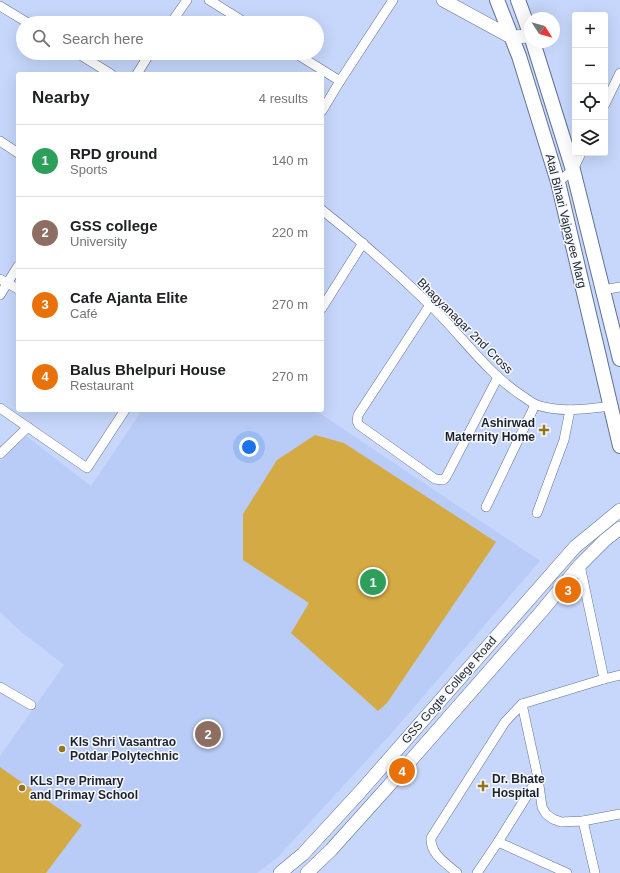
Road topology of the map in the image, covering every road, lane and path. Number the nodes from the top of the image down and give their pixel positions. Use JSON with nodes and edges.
{"nodes":[{"id":1,"x":187,"y":0,"type":"edge"},
{"id":2,"x":209,"y":0,"type":"edge"},
{"id":3,"x":393,"y":0,"type":"edge"},
{"id":4,"x":443,"y":0,"type":"edge"},
{"id":5,"x":497,"y":0,"type":"edge"},
{"id":6,"x":518,"y":0,"type":"edge"},
{"id":7,"x":0,"y":6,"type":"edge"},
{"id":8,"x":16,"y":16,"type":"edge"},
{"id":9,"x":176,"y":16,"type":"edge"},
{"id":10,"x":235,"y":16,"type":"edge"},
{"id":11,"x":524,"y":16,"type":"edge"},
{"id":12,"x":524,"y":36,"type":"edge"},
{"id":13,"x":511,"y":37,"type":"junction"},
{"id":14,"x":536,"y":48,"type":"edge"},
{"id":15,"x":88,"y":60,"type":"edge"},
{"id":16,"x":146,"y":60,"type":"edge"},
{"id":17,"x":307,"y":60,"type":"edge"},
{"id":18,"x":108,"y":72,"type":"edge"},
{"id":19,"x":138,"y":72,"type":"edge"},
{"id":20,"x":620,"y":74,"type":"edge"},
{"id":21,"x":340,"y":80,"type":"junction"},
{"id":22,"x":608,"y":98,"type":"edge"},
{"id":23,"x":324,"y":108,"type":"edge"},
{"id":24,"x":0,"y":141,"type":"edge"},
{"id":25,"x":16,"y":152,"type":"edge"},
{"id":26,"x":580,"y":156,"type":"edge"},
{"id":27,"x":573,"y":170,"type":"junction"},
{"id":28,"x":558,"y":182,"type":"junction"},
{"id":29,"x":324,"y":212,"type":"edge"},
{"id":30,"x":363,"y":243,"type":"junction"},
{"id":31,"x":16,"y":268,"type":"edge"},
{"id":32,"x":4,"y":281,"type":"edge"},
{"id":33,"x":620,"y":287,"type":"edge"},
{"id":34,"x":16,"y":288,"type":"edge"},
{"id":35,"x":603,"y":290,"type":"junction"},
{"id":36,"x":0,"y":295,"type":"edge"},
{"id":37,"x":430,"y":304,"type":"junction"},
{"id":38,"x":324,"y":305,"type":"edge"},
{"id":39,"x":620,"y":359,"type":"edge"},
{"id":40,"x":498,"y":377,"type":"junction"},
{"id":41,"x":535,"y":404,"type":"junction"},
{"id":42,"x":612,"y":406,"type":"junction"},
{"id":43,"x":0,"y":408,"type":"edge"},
{"id":44,"x":570,"y":410,"type":"junction"},
{"id":45,"x":124,"y":412,"type":"edge"},
{"id":46,"x":28,"y":427,"type":"junction"},
{"id":47,"x":620,"y":446,"type":"edge"},
{"id":48,"x":0,"y":454,"type":"edge"},
{"id":49,"x":486,"y":507,"type":"dead end"},
{"id":50,"x":620,"y":510,"type":"edge"},
{"id":51,"x":537,"y":513,"type":"dead end"},
{"id":52,"x":620,"y":528,"type":"edge"},
{"id":53,"x":580,"y":565,"type":"junction"},
{"id":54,"x":620,"y":675,"type":"edge"},
{"id":55,"x":604,"y":679,"type":"junction"},
{"id":56,"x":0,"y":687,"type":"edge"},
{"id":57,"x":522,"y":704,"type":"junction"},
{"id":58,"x":31,"y":705,"type":"dead end"},
{"id":59,"x":538,"y":778,"type":"junction"},
{"id":60,"x":620,"y":814,"type":"edge"},
{"id":61,"x":583,"y":821,"type":"junction"},
{"id":62,"x":498,"y":842,"type":"junction"},
{"id":63,"x":280,"y":873,"type":"edge"},
{"id":64,"x":306,"y":873,"type":"edge"},
{"id":65,"x":457,"y":873,"type":"edge"},
{"id":66,"x":477,"y":873,"type":"edge"},
{"id":67,"x":567,"y":873,"type":"edge"},
{"id":68,"x":595,"y":873,"type":"edge"}],
"edges":[{"from":1,"to":9,"type":"street"},
{"from":2,"to":10,"type":"street"},
{"from":3,"to":21,"type":"street"},
{"from":4,"to":13,"type":"main road"},
{"from":5,"to":13,"type":"main road","name":"Atal Bihari Vajpayee Marg"},
{"from":6,"to":11,"type":"main road"},
{"from":7,"to":8,"type":"street"},
{"from":12,"to":13,"type":"main road"},
{"from":13,"to":28,"type":"main road","name":"Atal Bihari Vajpayee Marg"},
{"from":14,"to":27,"type":"main road","name":"Atal Bihari Vajpayee Marg"},
{"from":15,"to":18,"type":"street"},
{"from":16,"to":19,"type":"street"},
{"from":17,"to":21,"type":"street"},
{"from":20,"to":22,"type":"street"},
{"from":21,"to":23,"type":"street"},
{"from":24,"to":25,"type":"street"},
{"from":26,"to":27,"type":"street"},
{"from":27,"to":28,"type":"street"},
{"from":27,"to":35,"type":"main road","name":"Atal Bihari Vajpayee Marg"},
{"from":28,"to":42,"type":"main road","name":"Atal Bihari Vajpayee Marg"},
{"from":29,"to":30,"type":"street","name":"Bhagyanagar 2nd Cross"},
{"from":30,"to":37,"type":"street","name":"Bhagyanagar 2nd Cross"},
{"from":30,"to":38,"type":"street"},
{"from":31,"to":32,"type":"street"},
{"from":32,"to":34,"type":"street"},
{"from":32,"to":36,"type":"street"},
{"from":33,"to":35,"type":"street"},
{"from":35,"to":39,"type":"main road","name":"Atal Bihari Vajpayee Marg"},
{"from":37,"to":40,"type":"street","name":"Bhagyanagar 2nd Cross"},
{"from":37,"to":40,"type":"street"},
{"from":40,"to":41,"type":"street","name":"Bhagyanagar 2nd Cross"},
{"from":41,"to":44,"type":"street","name":"Bhagyanagar 2nd Cross"},
{"from":41,"to":49,"type":"street"},
{"from":42,"to":44,"type":"street","name":"Bhagyanagar 2nd Cross"},
{"from":42,"to":47,"type":"main road","name":"Atal Bihari Vajpayee Marg"},
{"from":43,"to":46,"type":"street"},
{"from":44,"to":51,"type":"street"},
{"from":45,"to":46,"type":"street"},
{"from":46,"to":48,"type":"street"},
{"from":50,"to":63,"type":"main road","name":"GSS Gogte College Road"},
{"from":52,"to":53,"type":"main road"},
{"from":53,"to":55,"type":"street"},
{"from":53,"to":64,"type":"main road"},
{"from":54,"to":55,"type":"street"},
{"from":55,"to":57,"type":"street"},
{"from":56,"to":58,"type":"street"},
{"from":57,"to":59,"type":"street"},
{"from":57,"to":65,"type":"street"},
{"from":59,"to":61,"type":"street"},
{"from":59,"to":62,"type":"street"},
{"from":60,"to":61,"type":"street"},
{"from":61,"to":68,"type":"street"},
{"from":62,"to":66,"type":"street"},
{"from":62,"to":67,"type":"street"}]}
